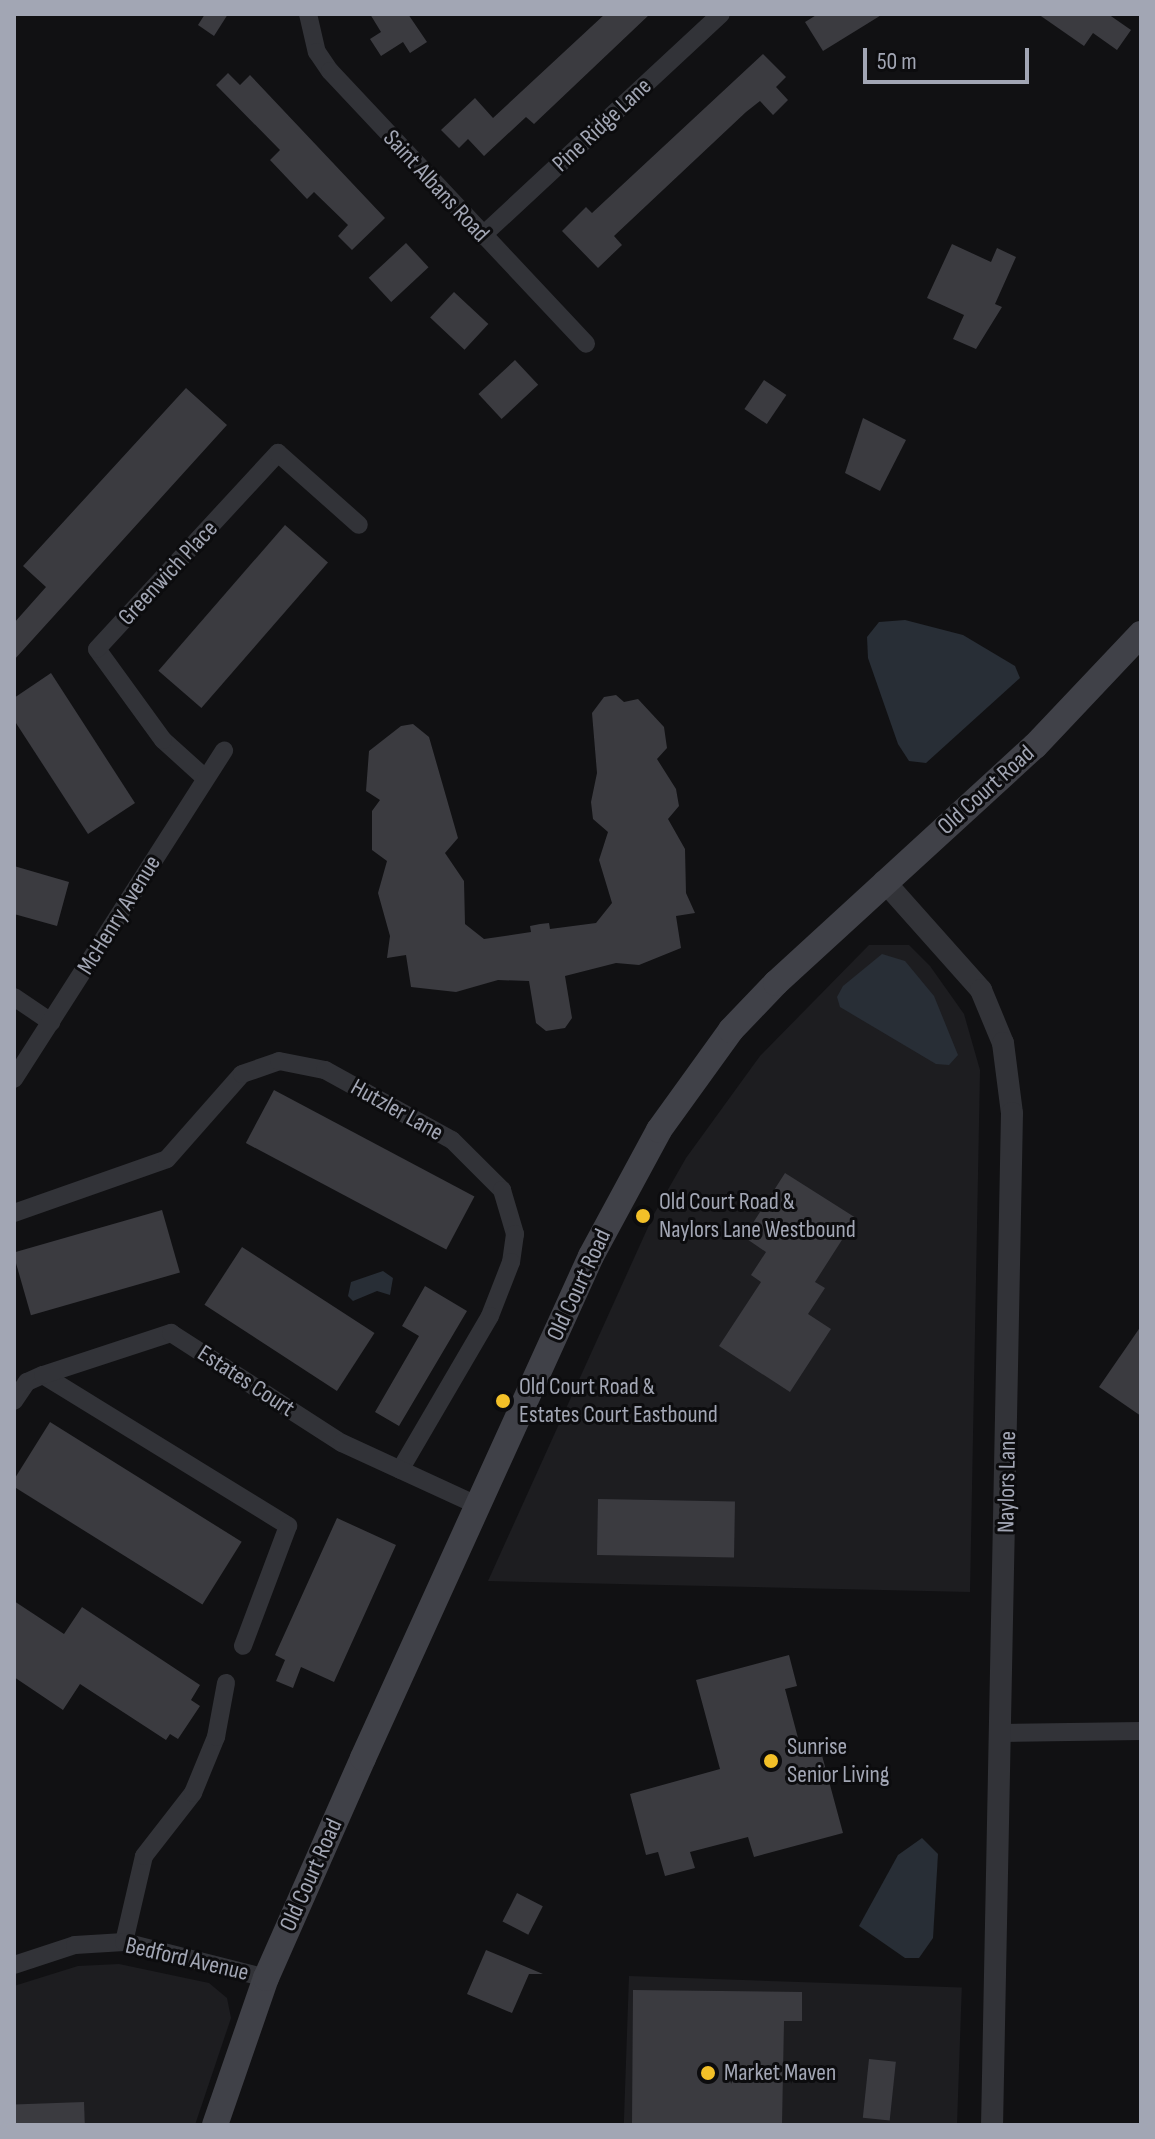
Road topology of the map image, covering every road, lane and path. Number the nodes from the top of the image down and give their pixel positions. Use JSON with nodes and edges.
{"nodes":[{"id":1,"x":308,"y":14,"type":"edge"},
{"id":2,"x":721,"y":14,"type":"edge"},
{"id":3,"x":482,"y":236,"type":"junction"},
{"id":4,"x":586,"y":344,"type":"dead end"},
{"id":5,"x":359,"y":525,"type":"dead end"},
{"id":6,"x":1141,"y":634,"type":"edge"},
{"id":7,"x":224,"y":750,"type":"dead end"},
{"id":8,"x":204,"y":777,"type":"junction"},
{"id":9,"x":884,"y":881,"type":"junction"},
{"id":10,"x":14,"y":997,"type":"edge"},
{"id":11,"x":51,"y":1022,"type":"junction"},
{"id":12,"x":14,"y":1079,"type":"edge"},
{"id":13,"x":14,"y":1213,"type":"edge"},
{"id":14,"x":43,"y":1375,"type":"junction"},
{"id":15,"x":14,"y":1401,"type":"edge"},
{"id":16,"x":400,"y":1470,"type":"junction"},
{"id":17,"x":479,"y":1506,"type":"junction"},
{"id":18,"x":243,"y":1646,"type":"dead end"},
{"id":19,"x":226,"y":1683,"type":"dead end"},
{"id":20,"x":1141,"y":1731,"type":"edge"},
{"id":21,"x":1001,"y":1733,"type":"junction"},
{"id":22,"x":124,"y":1942,"type":"junction"},
{"id":23,"x":14,"y":1965,"type":"edge"},
{"id":24,"x":266,"y":1978,"type":"junction"},
{"id":25,"x":215,"y":2125,"type":"edge"},
{"id":26,"x":992,"y":2125,"type":"edge"}],
"edges":[{"from":1,"to":3,"type":"street","name":"Saint Albans Road"},
{"from":2,"to":3,"type":"street","name":"Pine Ridge Lane"},
{"from":3,"to":4,"type":"street","name":"Saint Albans Road"},
{"from":5,"to":8,"type":"street","name":"Greenwich Place"},
{"from":6,"to":9,"type":"main road","name":"Old Court Road"},
{"from":7,"to":8,"type":"street","name":"McHenry Avenue"},
{"from":8,"to":11,"type":"street","name":"McHenry Avenue"},
{"from":9,"to":17,"type":"main road","name":"Old Court Road"},
{"from":9,"to":21,"type":"street","name":"Naylors Lane"},
{"from":10,"to":11,"type":"street"},
{"from":11,"to":12,"type":"street","name":"McHenry Avenue"},
{"from":13,"to":16,"type":"street","name":"Hutzler Lane"},
{"from":14,"to":15,"type":"street","name":"Estates Court"},
{"from":14,"to":16,"type":"street","name":"Estates Court"},
{"from":14,"to":18,"type":"street"},
{"from":16,"to":17,"type":"street","name":"Estates Court"},
{"from":17,"to":24,"type":"main road","name":"Old Court Road"},
{"from":19,"to":22,"type":"street"},
{"from":20,"to":21,"type":"street"},
{"from":21,"to":26,"type":"street","name":"Naylors Lane"},
{"from":22,"to":23,"type":"street","name":"Bedford Avenue"},
{"from":22,"to":24,"type":"street","name":"Bedford Avenue"},
{"from":24,"to":25,"type":"main road","name":"Old Court Road"}]}
